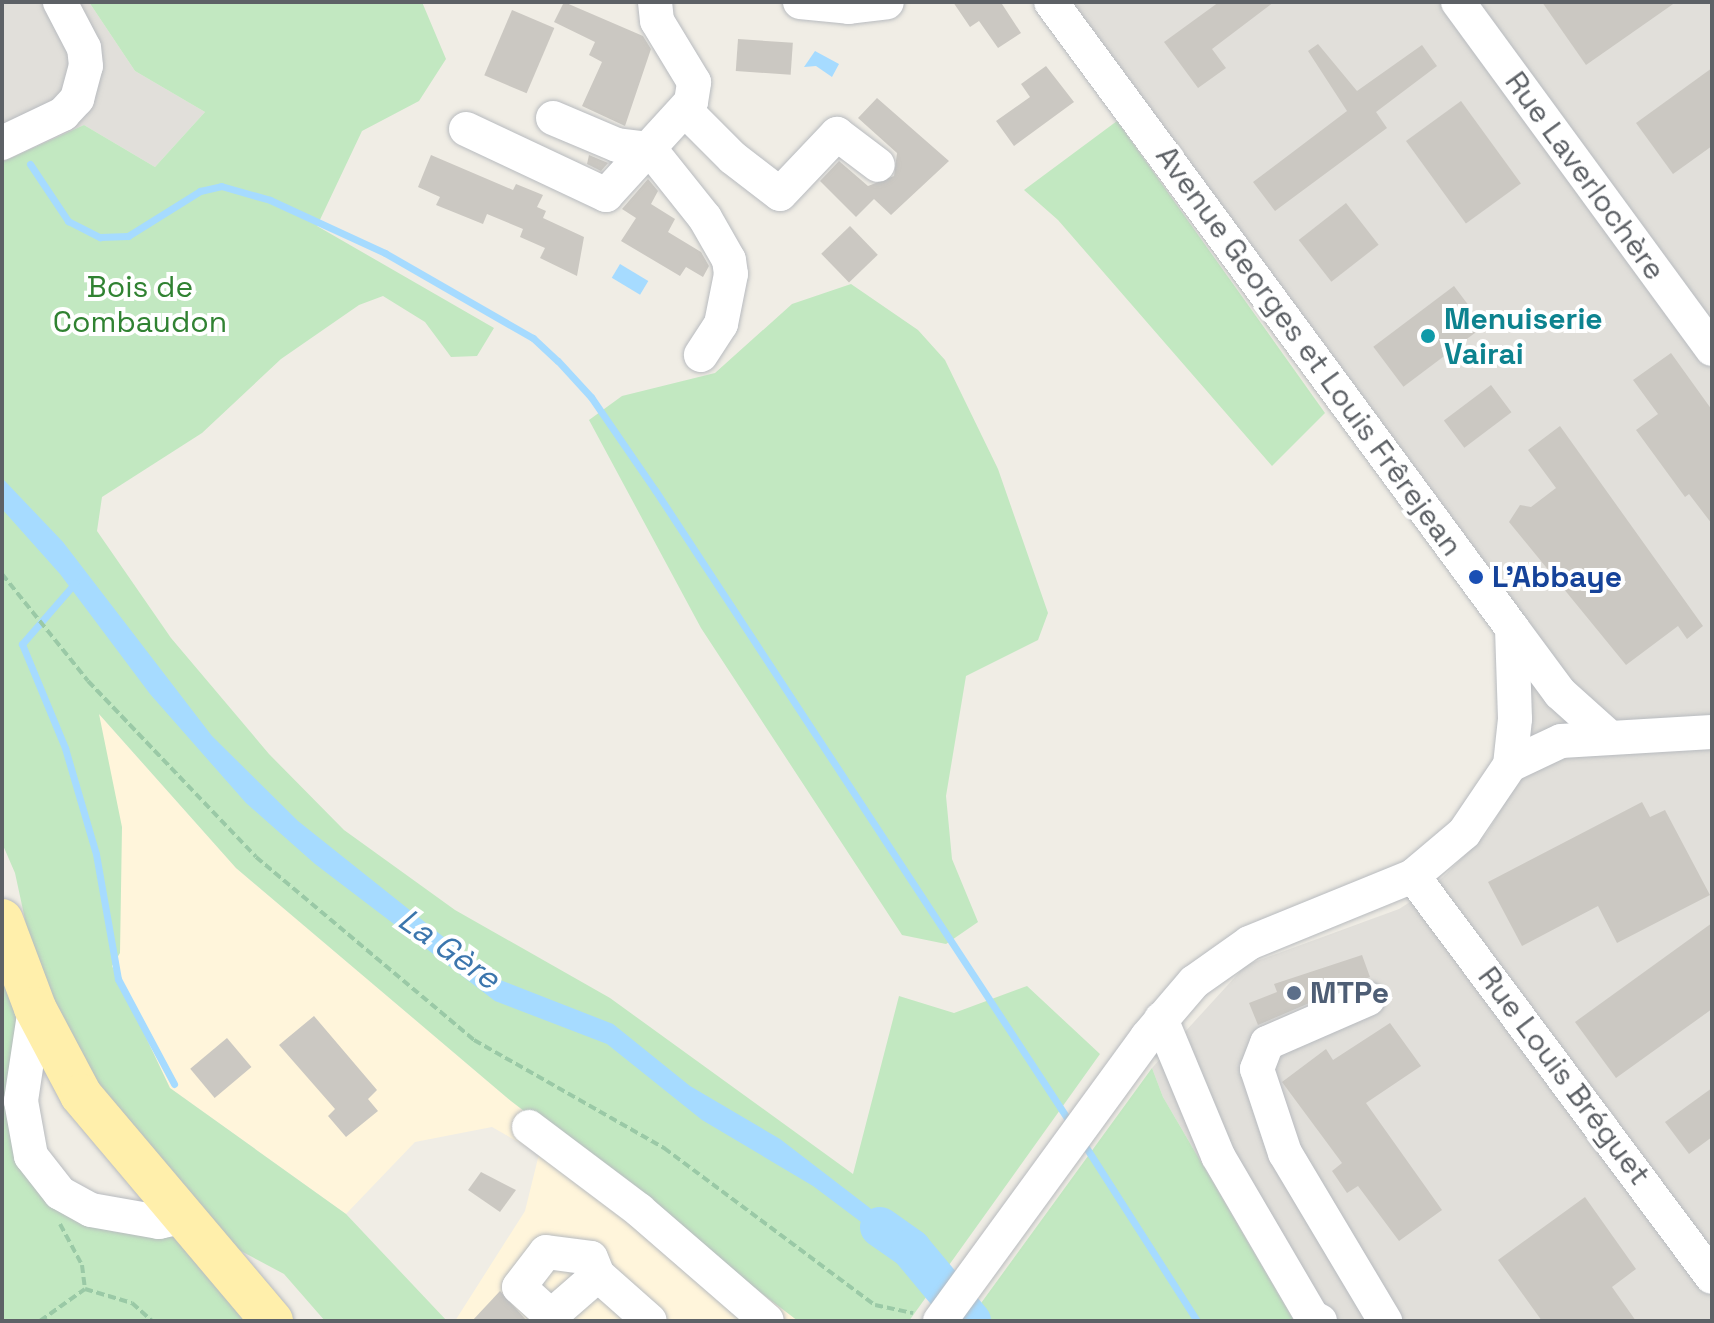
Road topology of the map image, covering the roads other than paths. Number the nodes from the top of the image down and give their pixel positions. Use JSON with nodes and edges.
{"nodes":[{"id":1,"x":60,"y":2,"type":"edge"},
{"id":2,"x":655,"y":2,"type":"edge"},
{"id":3,"x":800,"y":2,"type":"edge"},
{"id":4,"x":887,"y":2,"type":"edge"},
{"id":5,"x":1051,"y":2,"type":"edge"},
{"id":6,"x":1458,"y":2,"type":"edge"},
{"id":7,"x":686,"y":111,"type":"junction"},
{"id":8,"x":553,"y":118,"type":"dead end"},
{"id":9,"x":466,"y":129,"type":"dead end"},
{"id":10,"x":2,"y":143,"type":"edge"},
{"id":11,"x":650,"y":149,"type":"junction"},
{"id":12,"x":878,"y":165,"type":"dead end"},
{"id":13,"x":1712,"y":349,"type":"edge"},
{"id":14,"x":701,"y":355,"type":"dead end"},
{"id":15,"x":1512,"y":628,"type":"junction"},
{"id":16,"x":1712,"y":732,"type":"edge"},
{"id":17,"x":1608,"y":736,"type":"junction"},
{"id":18,"x":1510,"y":765,"type":"junction"},
{"id":19,"x":1413,"y":876,"type":"junction"},
{"id":20,"x":2,"y":920,"type":"edge"},
{"id":21,"x":1368,"y":999,"type":"dead end"},
{"id":22,"x":35,"y":1008,"type":"junction"},
{"id":23,"x":1161,"y":1019,"type":"junction"},
{"id":24,"x":529,"y":1127,"type":"dead end"},
{"id":25,"x":181,"y":1217,"type":"junction"},
{"id":26,"x":598,"y":1275,"type":"dead end"},
{"id":27,"x":1712,"y":1277,"type":"edge"},
{"id":28,"x":1380,"y":1314,"type":"edge"},
{"id":29,"x":751,"y":1316,"type":"edge"},
{"id":30,"x":930,"y":1318,"type":"edge"},
{"id":31,"x":272,"y":1321,"type":"edge"},
{"id":32,"x":650,"y":1321,"type":"edge"},
{"id":33,"x":1320,"y":1321,"type":"edge"},
{"id":34,"x":1339,"y":1321,"type":"edge"}],
"edges":[{"from":1,"to":10,"type":"street"},
{"from":2,"to":7,"type":"street"},
{"from":3,"to":4,"type":"street"},
{"from":5,"to":15,"type":"street","name":"Avenue Georges et Louis Frêrejean"},
{"from":6,"to":13,"type":"street","name":"Rue Laverlochère"},
{"from":7,"to":11,"type":"street"},
{"from":7,"to":12,"type":"street"},
{"from":8,"to":11,"type":"street"},
{"from":9,"to":11,"type":"street"},
{"from":11,"to":14,"type":"street"},
{"from":15,"to":17,"type":"street"},
{"from":15,"to":18,"type":"street"},
{"from":16,"to":17,"type":"street"},
{"from":17,"to":18,"type":"street"},
{"from":18,"to":19,"type":"street"},
{"from":19,"to":23,"type":"street"},
{"from":19,"to":27,"type":"street","name":"Rue Louis Bréguet"},
{"from":20,"to":22,"type":"main road"},
{"from":21,"to":28,"type":"street"},
{"from":22,"to":25,"type":"main road"},
{"from":22,"to":25,"type":"street"},
{"from":23,"to":30,"type":"street"},
{"from":23,"to":33,"type":"street"},
{"from":24,"to":29,"type":"street"},
{"from":25,"to":31,"type":"main road"},
{"from":26,"to":32,"type":"street"},
{"from":28,"to":34,"type":"street"}]}
